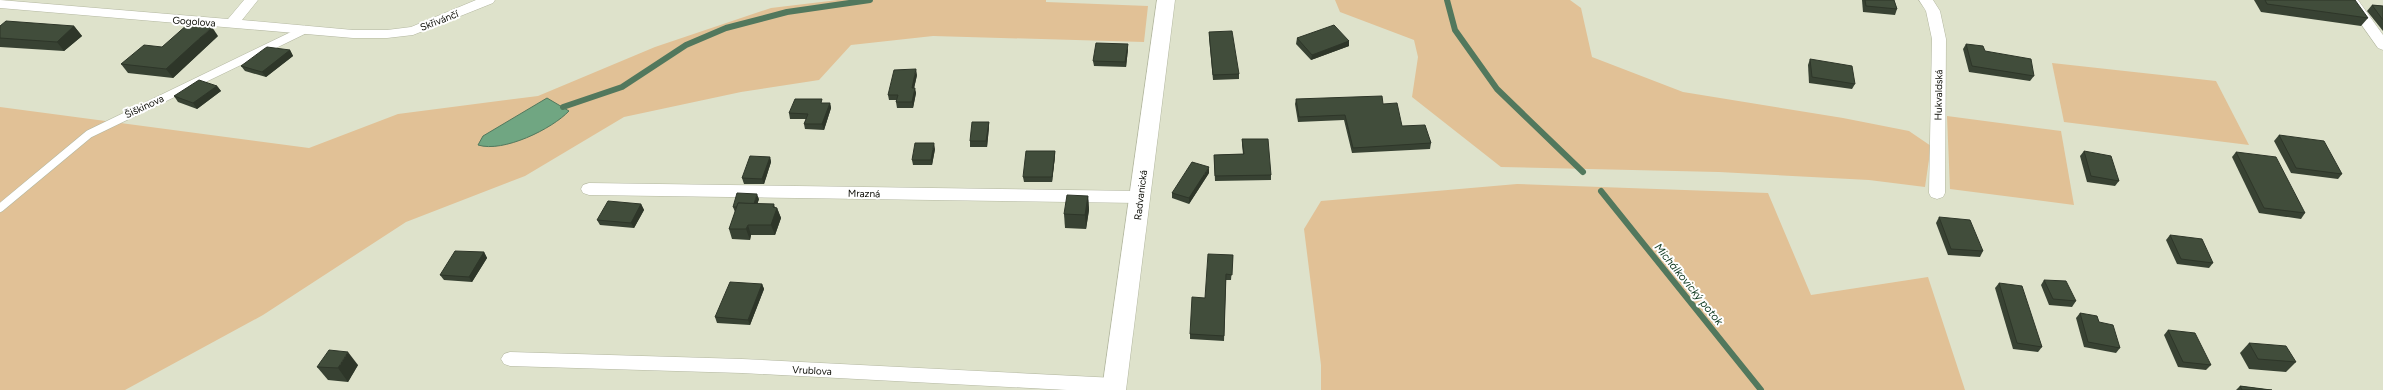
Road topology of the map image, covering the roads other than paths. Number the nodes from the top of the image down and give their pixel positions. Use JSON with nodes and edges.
{"nodes":[{"id":1,"x":251,"y":0,"type":"edge"},
{"id":2,"x":488,"y":0,"type":"edge"},
{"id":3,"x":1166,"y":0,"type":"edge"},
{"id":4,"x":1926,"y":0,"type":"edge"},
{"id":5,"x":2351,"y":0,"type":"edge"},
{"id":6,"x":0,"y":4,"type":"edge"},
{"id":7,"x":232,"y":23,"type":"junction"},
{"id":8,"x":304,"y":30,"type":"junction"},
{"id":9,"x":387,"y":34,"type":"joint"},
{"id":10,"x":2383,"y":46,"type":"edge"},
{"id":11,"x":588,"y":189,"type":"dead end"},
{"id":12,"x":1937,"y":193,"type":"dead end"},
{"id":13,"x":1139,"y":197,"type":"junction"},
{"id":14,"x":0,"y":208,"type":"edge"},
{"id":15,"x":510,"y":359,"type":"dead end"},
{"id":16,"x":1114,"y":388,"type":"edge"}],
"edges":[{"from":1,"to":7,"type":"street"},
{"from":2,"to":9,"type":"street","name":"Skřivánčí"},
{"from":3,"to":13,"type":"street","name":"Radvanická"},
{"from":4,"to":12,"type":"street","name":"Hukvaldská"},
{"from":5,"to":10,"type":"street"},
{"from":6,"to":7,"type":"street","name":"Gogolova"},
{"from":7,"to":8,"type":"street","name":"Gogolova"},
{"from":8,"to":9,"type":"street","name":"Gogolova"},
{"from":8,"to":14,"type":"lane","name":"Šiškinova"},
{"from":11,"to":13,"type":"street","name":"Mrazná"},
{"from":13,"to":16,"type":"street","name":"Radvanická"},
{"from":15,"to":16,"type":"street","name":"Vrublova"}]}
